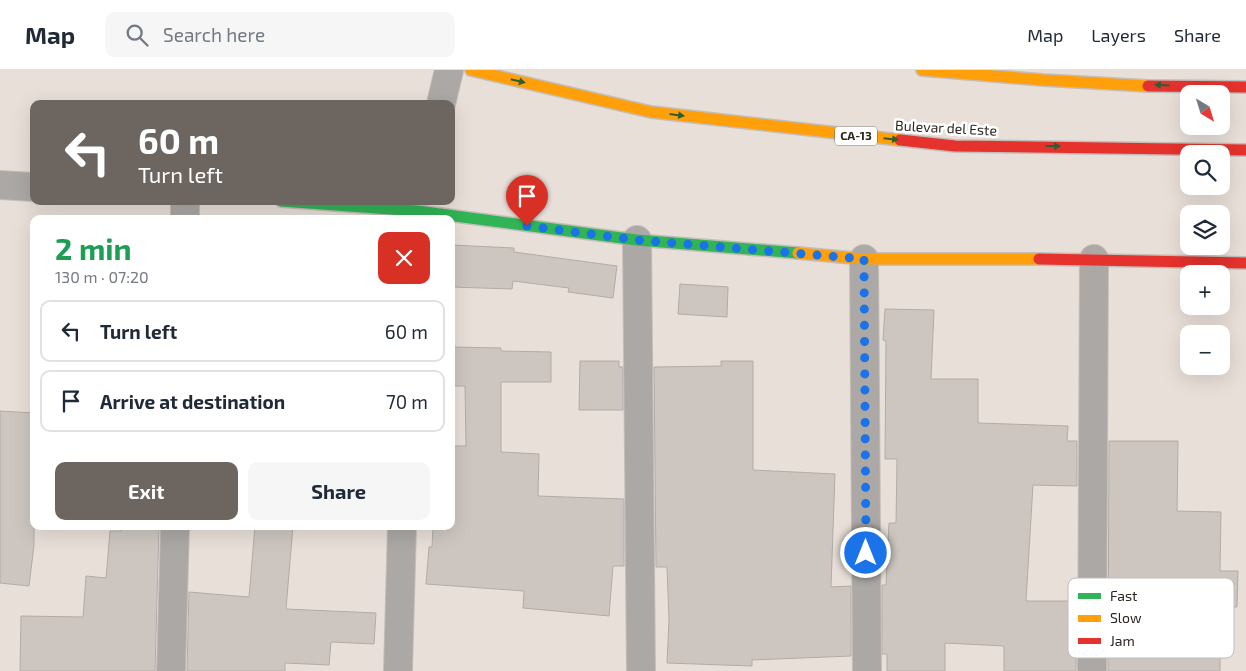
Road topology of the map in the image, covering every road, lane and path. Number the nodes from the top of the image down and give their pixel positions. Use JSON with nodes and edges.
{"nodes":[{"id":1,"x":448,"y":70,"type":"edge"},
{"id":2,"x":471,"y":70,"type":"edge"},
{"id":3,"x":922,"y":70,"type":"edge"},
{"id":4,"x":1003,"y":74,"type":"edge"},
{"id":5,"x":1246,"y":87,"type":"edge"},
{"id":6,"x":442,"y":100,"type":"edge"},
{"id":7,"x":1246,"y":150,"type":"edge"},
{"id":8,"x":0,"y":185,"type":"edge"},
{"id":9,"x":30,"y":187,"type":"edge"},
{"id":10,"x":341,"y":205,"type":"edge"},
{"id":11,"x":417,"y":210,"type":"edge"},
{"id":12,"x":454,"y":215,"type":"edge"},
{"id":13,"x":455,"y":215,"type":"edge"},
{"id":14,"x":637,"y":240,"type":"junction"},
{"id":15,"x":864,"y":259,"type":"junction"},
{"id":16,"x":1094,"y":259,"type":"junction"},
{"id":17,"x":1246,"y":263,"type":"edge"},
{"id":18,"x":176,"y":530,"type":"edge"},
{"id":19,"x":402,"y":530,"type":"edge"},
{"id":20,"x":1092,"y":578,"type":"edge"},
{"id":21,"x":1092,"y":658,"type":"edge"},
{"id":22,"x":171,"y":671,"type":"edge"},
{"id":23,"x":398,"y":671,"type":"edge"},
{"id":24,"x":641,"y":671,"type":"edge"},
{"id":25,"x":867,"y":671,"type":"edge"},
{"id":26,"x":1092,"y":671,"type":"edge"}],
"edges":[{"from":1,"to":6,"type":"street"},
{"from":2,"to":7,"type":"main road","name":"Bulevar del Este","number":"CA-13","one_way":true},
{"from":3,"to":4,"type":"main road"},
{"from":5,"to":4,"type":"main road","one_way":true},
{"from":8,"to":9,"type":"street"},
{"from":10,"to":11,"type":"main road"},
{"from":11,"to":12,"type":"main road"},
{"from":13,"to":14,"type":"main road"},
{"from":14,"to":15,"type":"main road"},
{"from":14,"to":24,"type":"street"},
{"from":15,"to":16,"type":"main road"},
{"from":15,"to":25,"type":"street"},
{"from":16,"to":17,"type":"main road"},
{"from":16,"to":20,"type":"street"},
{"from":18,"to":22,"type":"street"},
{"from":19,"to":23,"type":"street"},
{"from":21,"to":26,"type":"street"}]}
